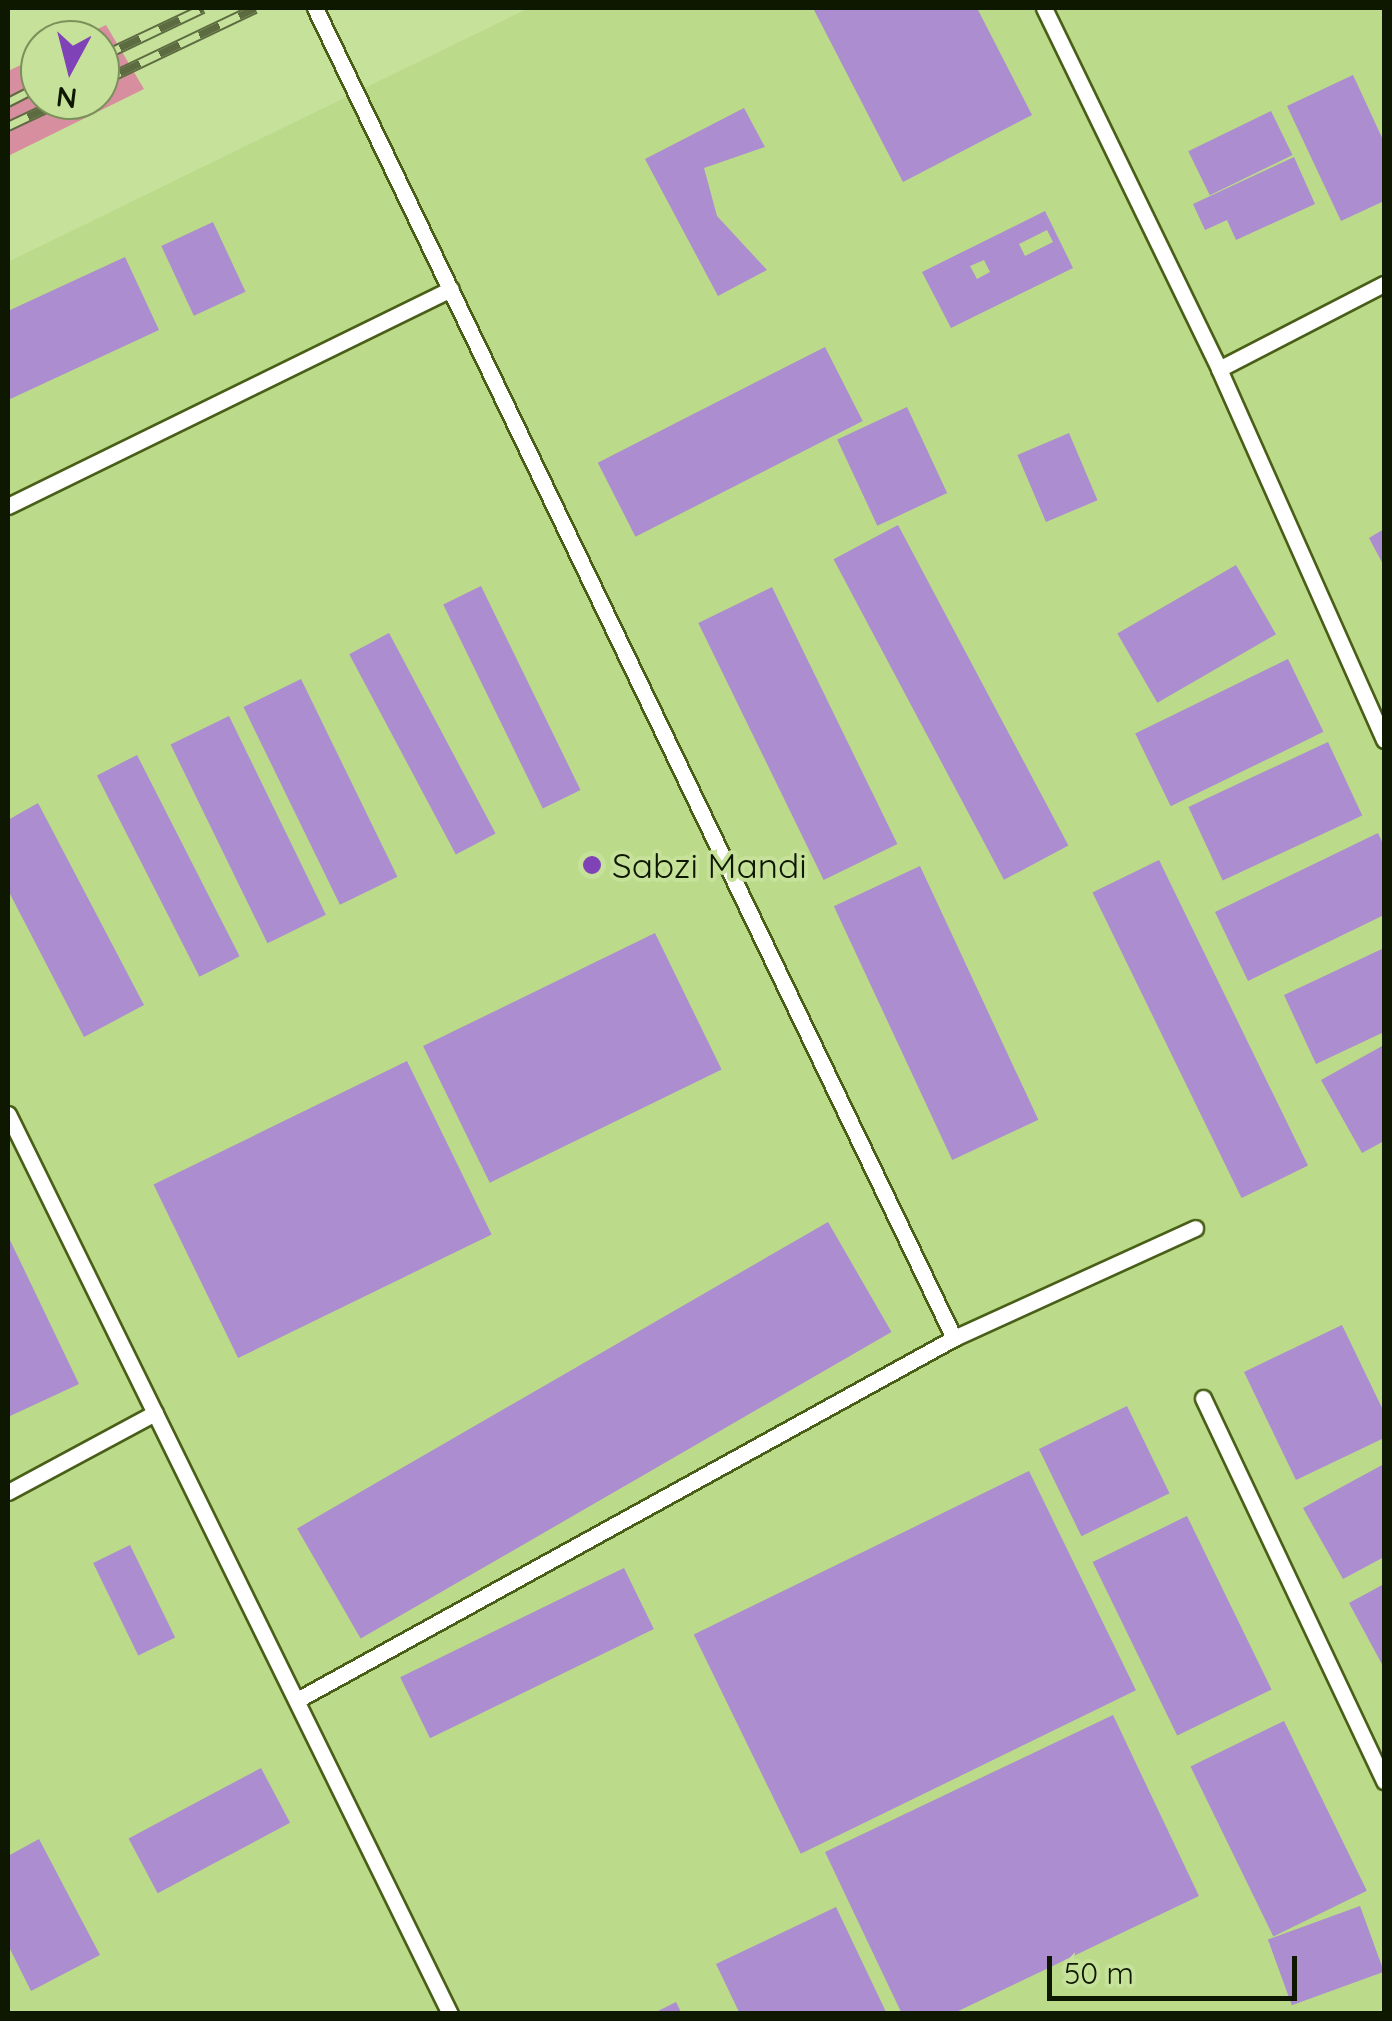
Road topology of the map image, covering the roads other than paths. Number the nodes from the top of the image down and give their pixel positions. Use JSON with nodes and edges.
{"nodes":[{"id":1,"x":315,"y":8,"type":"edge"},
{"id":2,"x":1044,"y":8,"type":"edge"},
{"id":3,"x":1384,"y":284,"type":"edge"},
{"id":4,"x":451,"y":289,"type":"junction"},
{"id":5,"x":1219,"y":369,"type":"junction"},
{"id":6,"x":8,"y":506,"type":"edge"},
{"id":7,"x":1384,"y":736,"type":"edge"},
{"id":8,"x":8,"y":1114,"type":"edge"},
{"id":9,"x":1195,"y":1228,"type":"dead end"},
{"id":10,"x":954,"y":1338,"type":"junction"},
{"id":11,"x":1203,"y":1398,"type":"dead end"},
{"id":12,"x":155,"y":1413,"type":"junction"},
{"id":13,"x":8,"y":1492,"type":"edge"},
{"id":14,"x":297,"y":1700,"type":"junction"},
{"id":15,"x":1384,"y":1780,"type":"edge"},
{"id":16,"x":450,"y":2014,"type":"edge"}],
"edges":[{"from":1,"to":4,"type":"lane"},
{"from":2,"to":5,"type":"lane"},
{"from":3,"to":5,"type":"lane"},
{"from":4,"to":6,"type":"lane"},
{"from":4,"to":10,"type":"lane"},
{"from":5,"to":7,"type":"lane"},
{"from":8,"to":12,"type":"lane"},
{"from":9,"to":10,"type":"lane"},
{"from":10,"to":14,"type":"lane"},
{"from":11,"to":15,"type":"lane"},
{"from":12,"to":13,"type":"lane"},
{"from":12,"to":14,"type":"lane"},
{"from":14,"to":16,"type":"lane"}]}
